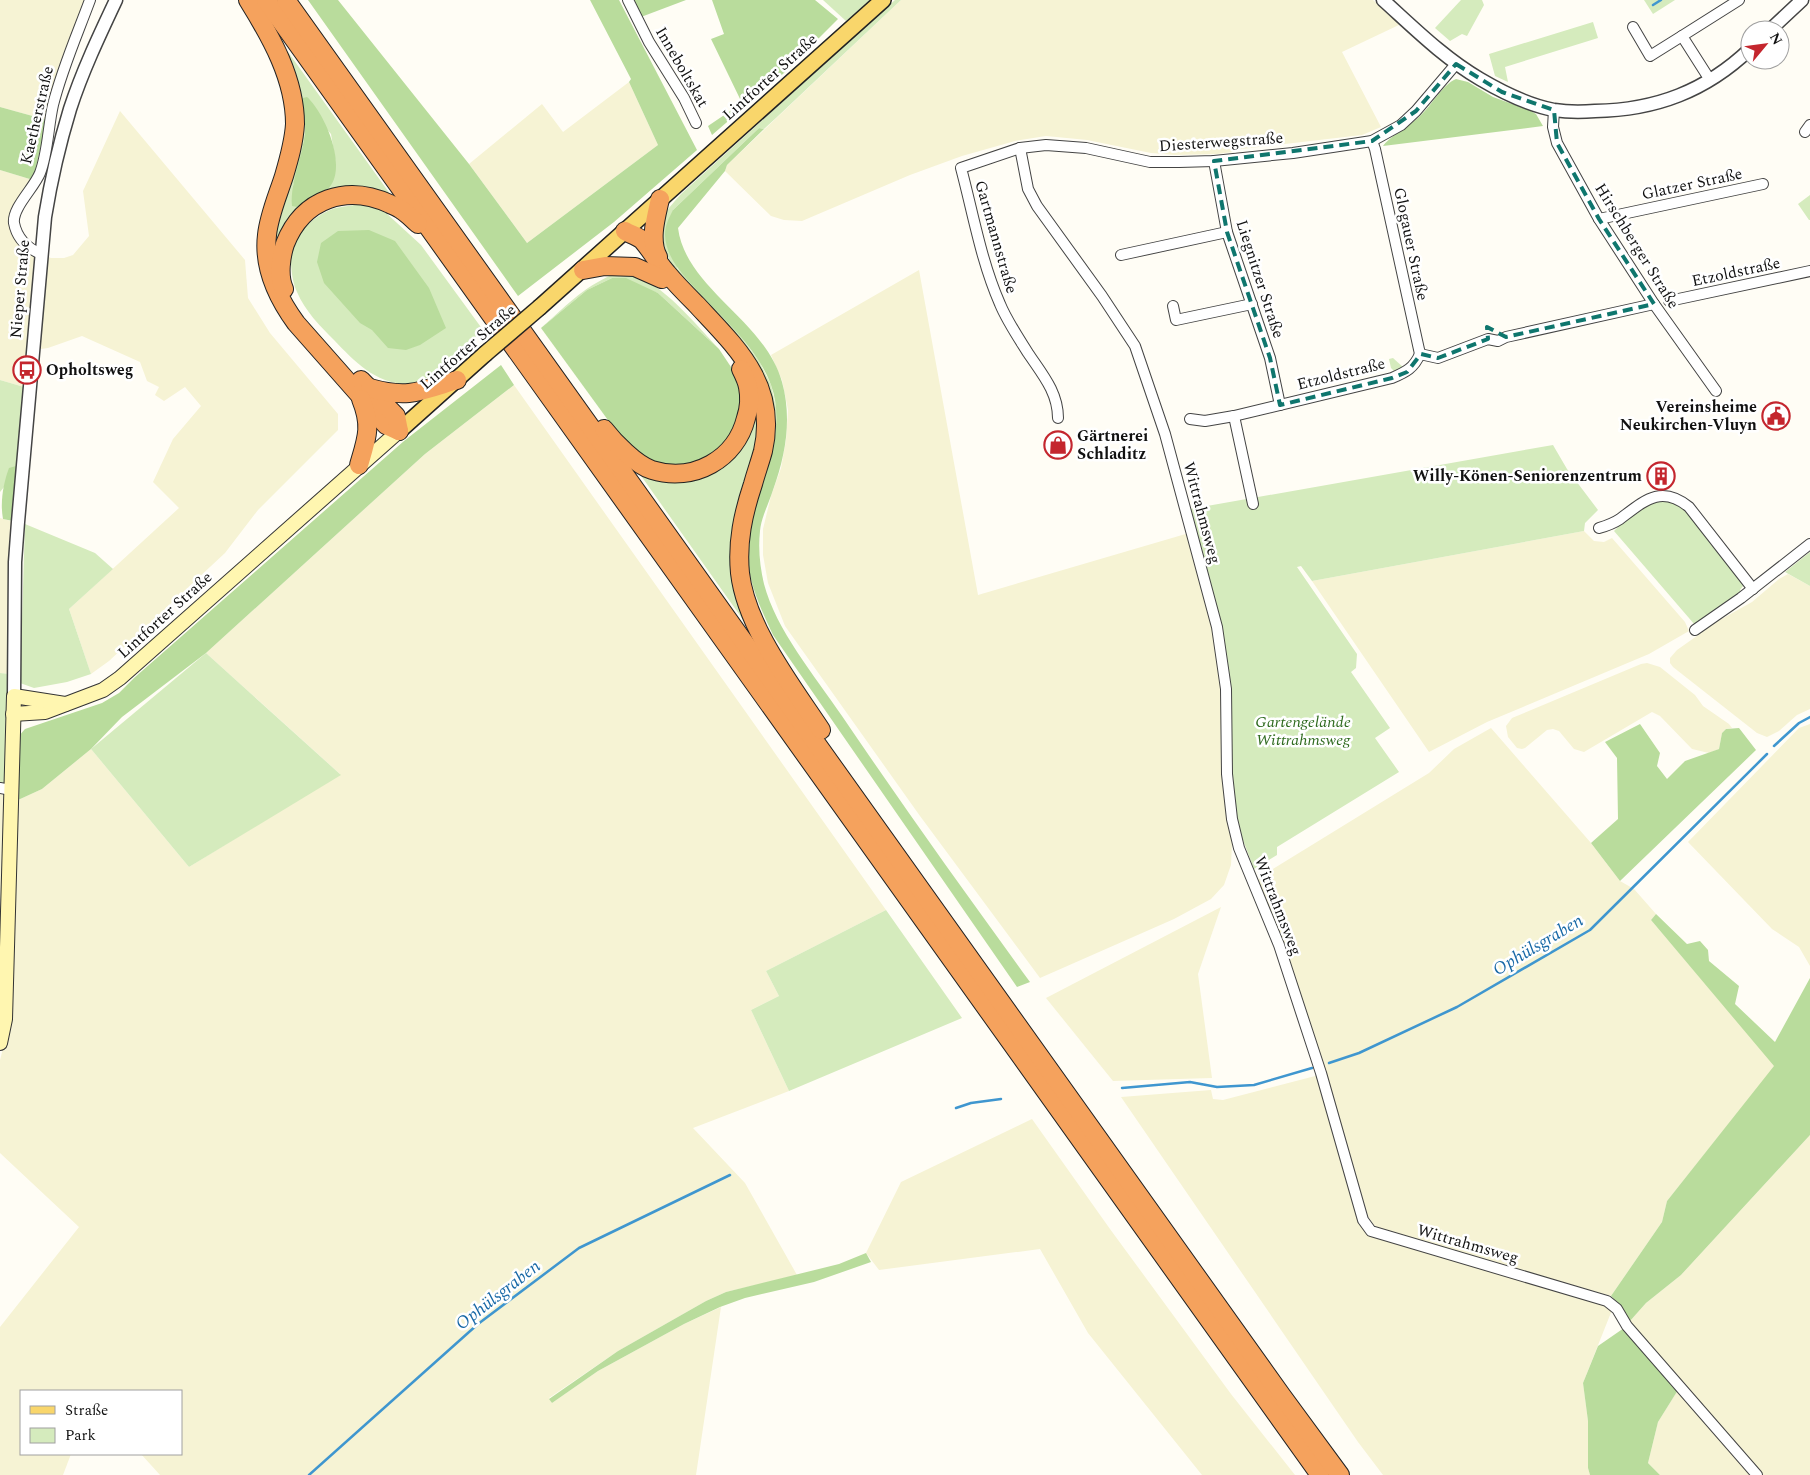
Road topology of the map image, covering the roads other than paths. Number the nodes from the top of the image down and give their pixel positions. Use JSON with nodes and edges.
{"nodes":[{"id":1,"x":90,"y":0,"type":"edge"},
{"id":2,"x":116,"y":0,"type":"edge"},
{"id":3,"x":248,"y":0,"type":"edge"},
{"id":4,"x":266,"y":0,"type":"edge"},
{"id":5,"x":286,"y":0,"type":"edge"},
{"id":6,"x":628,"y":0,"type":"edge"},
{"id":7,"x":883,"y":0,"type":"edge"},
{"id":8,"x":1383,"y":0,"type":"edge"},
{"id":9,"x":1739,"y":0,"type":"edge"},
{"id":10,"x":1802,"y":0,"type":"edge"},
{"id":11,"x":1781,"y":20,"type":"edge"},
{"id":12,"x":1633,"y":27,"type":"dead end"},
{"id":13,"x":1682,"y":36,"type":"junction"},
{"id":14,"x":1740,"y":58,"type":"edge"},
{"id":15,"x":1456,"y":64,"type":"junction"},
{"id":16,"x":1710,"y":80,"type":"junction"},
{"id":17,"x":1554,"y":110,"type":"junction"},
{"id":18,"x":696,"y":123,"type":"dead end"},
{"id":19,"x":1372,"y":142,"type":"junction"},
{"id":20,"x":1020,"y":148,"type":"junction"},
{"id":21,"x":1214,"y":161,"type":"junction"},
{"id":22,"x":961,"y":168,"type":"joint"},
{"id":23,"x":1762,"y":184,"type":"dead end"},
{"id":24,"x":660,"y":199,"type":"junction"},
{"id":25,"x":1599,"y":219,"type":"junction"},
{"id":26,"x":625,"y":231,"type":"junction"},
{"id":27,"x":1227,"y":232,"type":"junction"},
{"id":28,"x":442,"y":246,"type":"junction"},
{"id":29,"x":40,"y":254,"type":"junction"},
{"id":30,"x":1121,"y":255,"type":"dead end"},
{"id":31,"x":582,"y":270,"type":"junction"},
{"id":32,"x":1810,"y":271,"type":"edge"},
{"id":33,"x":664,"y":276,"type":"junction"},
{"id":34,"x":1668,"y":301,"type":"dead end"},
{"id":35,"x":1252,"y":304,"type":"junction"},
{"id":36,"x":1654,"y":304,"type":"junction"},
{"id":37,"x":1173,"y":306,"type":"dead end"},
{"id":38,"x":1420,"y":354,"type":"junction"},
{"id":39,"x":542,"y":359,"type":"junction"},
{"id":40,"x":457,"y":380,"type":"junction"},
{"id":41,"x":364,"y":391,"type":"junction"},
{"id":42,"x":1716,"y":391,"type":"dead end"},
{"id":43,"x":1280,"y":405,"type":"junction"},
{"id":44,"x":1234,"y":416,"type":"junction"},
{"id":45,"x":1058,"y":418,"type":"dead end"},
{"id":46,"x":1190,"y":419,"type":"dead end"},
{"id":47,"x":399,"y":431,"type":"junction"},
{"id":48,"x":359,"y":465,"type":"junction"},
{"id":49,"x":1253,"y":504,"type":"dead end"},
{"id":50,"x":1598,"y":528,"type":"dead end"},
{"id":51,"x":1810,"y":544,"type":"edge"},
{"id":52,"x":1753,"y":589,"type":"junction"},
{"id":53,"x":1695,"y":630,"type":"dead end"},
{"id":54,"x":14,"y":696,"type":"junction"},
{"id":55,"x":66,"y":704,"type":"junction"},
{"id":56,"x":13,"y":714,"type":"junction"},
{"id":57,"x":5,"y":789,"type":"edge"},
{"id":58,"x":892,"y":849,"type":"junction"},
{"id":59,"x":0,"y":1043,"type":"edge"},
{"id":60,"x":1320,"y":1475,"type":"edge"},
{"id":61,"x":1340,"y":1475,"type":"edge"},
{"id":62,"x":1757,"y":1475,"type":"edge"}],
"edges":[{"from":1,"to":29,"type":"street","name":"Kaetherstraße"},
{"from":2,"to":29,"type":"street","name":"Nieper Straße"},
{"from":3,"to":41,"type":"highway"},
{"from":4,"to":28,"type":"highway"},
{"from":5,"to":39,"type":"highway"},
{"from":6,"to":18,"type":"street","name":"Inneboltskat"},
{"from":7,"to":24,"type":"main road","name":"Lintforter Straße"},
{"from":8,"to":15,"type":"street"},
{"from":9,"to":13,"type":"street"},
{"from":10,"to":11,"type":"street"},
{"from":12,"to":13,"type":"street"},
{"from":13,"to":16,"type":"street"},
{"from":14,"to":16,"type":"street"},
{"from":15,"to":17,"type":"street"},
{"from":15,"to":19,"type":"street","name":"Diesterwegstraße"},
{"from":16,"to":17,"type":"street"},
{"from":17,"to":25,"type":"street","name":"Hirschberger Straße"},
{"from":19,"to":21,"type":"street","name":"Diesterwegstraße"},
{"from":19,"to":38,"type":"street","name":"Glogauer Straße"},
{"from":20,"to":21,"type":"street","name":"Diesterwegstraße"},
{"from":20,"to":22,"type":"street","name":"Diesterwegstraße"},
{"from":20,"to":62,"type":"street","name":"Wittrahmsweg"},
{"from":21,"to":27,"type":"street","name":"Liegnitzer Straße"},
{"from":22,"to":45,"type":"street","name":"Gartmannstraße"},
{"from":23,"to":25,"type":"street","name":"Glatzer Straße"},
{"from":24,"to":26,"type":"main road","name":"Lintforter Straße"},
{"from":24,"to":33,"type":"highway"},
{"from":25,"to":36,"type":"street","name":"Hirschberger Straße"},
{"from":26,"to":31,"type":"main road","name":"Lintforter Straße"},
{"from":26,"to":33,"type":"highway"},
{"from":27,"to":30,"type":"street"},
{"from":27,"to":35,"type":"street","name":"Liegnitzer Straße"},
{"from":28,"to":41,"type":"highway"},
{"from":28,"to":60,"type":"highway"},
{"from":29,"to":54,"type":"street","name":"Nieper Straße"},
{"from":31,"to":33,"type":"highway"},
{"from":31,"to":40,"type":"main road","name":"Lintforter Straße","bridge":true},
{"from":32,"to":34,"type":"street","name":"Etzoldstraße"},
{"from":33,"to":39,"type":"highway"},
{"from":33,"to":58,"type":"highway"},
{"from":35,"to":37,"type":"street"},
{"from":35,"to":43,"type":"street","name":"Liegnitzer Straße"},
{"from":36,"to":38,"type":"street"},
{"from":36,"to":42,"type":"street","name":"Hirschberger Straße"},
{"from":38,"to":43,"type":"street","name":"Etzoldstraße"},
{"from":39,"to":58,"type":"highway"},
{"from":40,"to":41,"type":"highway"},
{"from":40,"to":47,"type":"main road","name":"Lintforter Straße"},
{"from":41,"to":47,"type":"highway"},
{"from":41,"to":48,"type":"highway"},
{"from":43,"to":44,"type":"street","name":"Etzoldstraße"},
{"from":44,"to":46,"type":"street","name":"Etzoldstraße"},
{"from":44,"to":49,"type":"street"},
{"from":47,"to":48,"type":"main road","name":"Lintforter Straße"},
{"from":48,"to":55,"type":"main road","name":"Lintforter Straße"},
{"from":50,"to":52,"type":"street"},
{"from":51,"to":52,"type":"street"},
{"from":52,"to":53,"type":"street"},
{"from":54,"to":55,"type":"main road","name":"Lintforter Straße"},
{"from":54,"to":56,"type":"main road","name":"Nieper Straße"},
{"from":55,"to":56,"type":"main road","name":"Lintforter Straße"},
{"from":56,"to":57,"type":"main road","name":"Nieper Straße"},
{"from":57,"to":59,"type":"main road","name":"Nieper Straße"},
{"from":58,"to":61,"type":"highway"}]}
